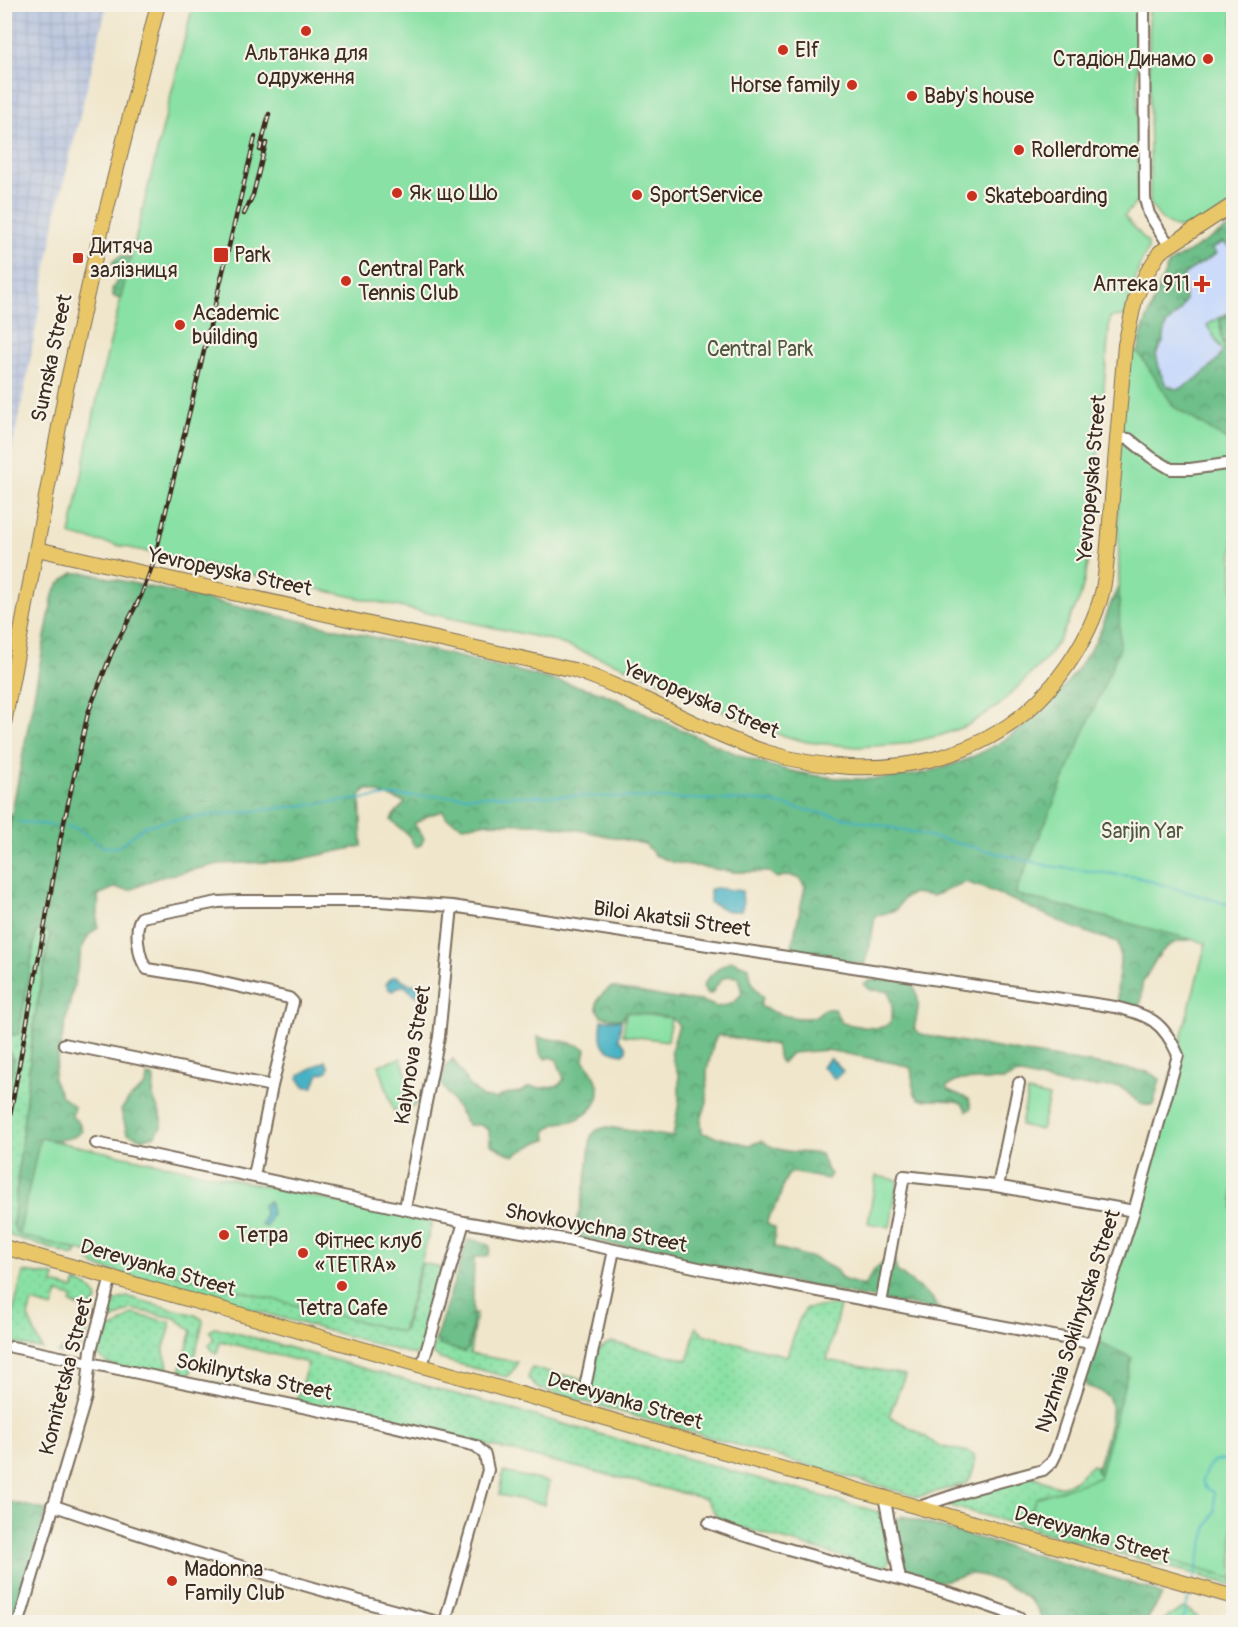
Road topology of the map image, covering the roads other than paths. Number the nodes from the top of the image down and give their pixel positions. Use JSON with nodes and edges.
{"nodes":[{"id":1,"x":158,"y":4,"type":"edge"},
{"id":2,"x":1144,"y":4,"type":"edge"},
{"id":3,"x":1233,"y":204,"type":"edge"},
{"id":4,"x":1169,"y":245,"type":"junction"},
{"id":5,"x":1118,"y":438,"type":"junction"},
{"id":6,"x":1233,"y":463,"type":"edge"},
{"id":7,"x":37,"y":549,"type":"junction"},
{"id":8,"x":4,"y":724,"type":"edge"},
{"id":9,"x":452,"y":906,"type":"junction"},
{"id":10,"x":64,"y":1044,"type":"dead end"},
{"id":11,"x":1178,"y":1055,"type":"joint"},
{"id":12,"x":1019,"y":1083,"type":"dead end"},
{"id":13,"x":272,"y":1086,"type":"junction"},
{"id":14,"x":96,"y":1143,"type":"dead end"},
{"id":15,"x":254,"y":1176,"type":"junction"},
{"id":16,"x":998,"y":1186,"type":"junction"},
{"id":17,"x":405,"y":1208,"type":"junction"},
{"id":18,"x":1134,"y":1211,"type":"junction"},
{"id":19,"x":464,"y":1222,"type":"junction"},
{"id":20,"x":10,"y":1249,"type":"edge"},
{"id":21,"x":614,"y":1250,"type":"junction"},
{"id":22,"x":111,"y":1277,"type":"junction"},
{"id":23,"x":881,"y":1303,"type":"junction"},
{"id":24,"x":1090,"y":1343,"type":"junction"},
{"id":25,"x":12,"y":1347,"type":"dead end"},
{"id":26,"x":89,"y":1362,"type":"junction"},
{"id":27,"x":422,"y":1366,"type":"junction"},
{"id":28,"x":585,"y":1388,"type":"dead end"},
{"id":29,"x":884,"y":1496,"type":"junction"},
{"id":30,"x":52,"y":1505,"type":"junction"},
{"id":31,"x":919,"y":1507,"type":"junction"},
{"id":32,"x":709,"y":1523,"type":"dead end"},
{"id":33,"x":900,"y":1578,"type":"junction"},
{"id":34,"x":1233,"y":1597,"type":"edge"},
{"id":35,"x":1019,"y":1617,"type":"dead end"},
{"id":36,"x":19,"y":1623,"type":"edge"},
{"id":37,"x":438,"y":1623,"type":"edge"},
{"id":38,"x":445,"y":1623,"type":"edge"}],
"edges":[{"from":1,"to":7,"type":"main road","name":"Sumska Street"},
{"from":2,"to":4,"type":"street"},
{"from":3,"to":4,"type":"main road","name":"Yevropeyska Street"},
{"from":4,"to":5,"type":"main road","name":"Yevropeyska Street"},
{"from":5,"to":6,"type":"street"},
{"from":5,"to":7,"type":"main road","name":"Yevropeyska Street"},
{"from":7,"to":8,"type":"main road","name":"Sumska Street"},
{"from":9,"to":11,"type":"street","name":"Biloi Akatsii Street"},
{"from":9,"to":13,"type":"street","name":"Biloi Akatsii Street"},
{"from":9,"to":17,"type":"street","name":"Kalynova Street"},
{"from":10,"to":13,"type":"street"},
{"from":11,"to":18,"type":"street","name":"Nyzhnia Sokilnytska Street"},
{"from":12,"to":16,"type":"street"},
{"from":13,"to":15,"type":"street"},
{"from":14,"to":15,"type":"street","name":"Shovkovychna Street"},
{"from":15,"to":17,"type":"street","name":"Shovkovychna Street"},
{"from":16,"to":18,"type":"street"},
{"from":16,"to":23,"type":"street"},
{"from":17,"to":19,"type":"street","name":"Shovkovychna Street"},
{"from":18,"to":24,"type":"street","name":"Nyzhnia Sokilnytska Street"},
{"from":19,"to":21,"type":"street","name":"Shovkovychna Street"},
{"from":19,"to":27,"type":"street"},
{"from":20,"to":22,"type":"main road","name":"Derevyanka Street"},
{"from":21,"to":23,"type":"street","name":"Shovkovychna Street"},
{"from":21,"to":28,"type":"street"},
{"from":22,"to":26,"type":"street","name":"Komitetska Street"},
{"from":22,"to":27,"type":"main road","name":"Derevyanka Street"},
{"from":23,"to":24,"type":"street","name":"Shovkovychna Street"},
{"from":24,"to":31,"type":"street","name":"Nyzhnia Sokilnytska Street"},
{"from":25,"to":26,"type":"street","name":"Sokilnytska Street"},
{"from":26,"to":30,"type":"street","name":"Komitetska Street"},
{"from":26,"to":38,"type":"street","name":"Sokilnytska Street"},
{"from":27,"to":29,"type":"main road","name":"Derevyanka Street"},
{"from":29,"to":31,"type":"main road","name":"Derevyanka Street"},
{"from":29,"to":33,"type":"street"},
{"from":30,"to":36,"type":"street","name":"Komitetska Street"},
{"from":30,"to":37,"type":"street"},
{"from":31,"to":34,"type":"main road","name":"Derevyanka Street"},
{"from":32,"to":33,"type":"street"},
{"from":33,"to":35,"type":"street"}]}
